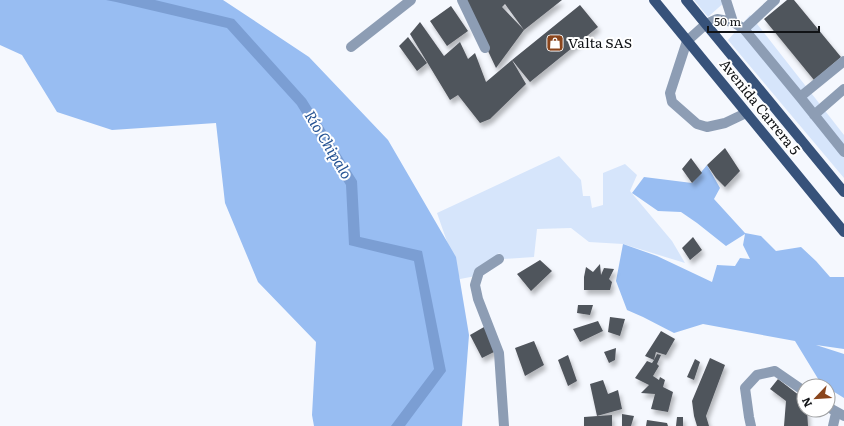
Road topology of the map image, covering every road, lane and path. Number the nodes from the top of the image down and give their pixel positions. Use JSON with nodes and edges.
{"nodes":[{"id":1,"x":411,"y":0,"type":"edge"},
{"id":2,"x":462,"y":0,"type":"edge"},
{"id":3,"x":654,"y":0,"type":"edge"},
{"id":4,"x":686,"y":0,"type":"edge"},
{"id":5,"x":726,"y":0,"type":"edge"},
{"id":6,"x":775,"y":0,"type":"edge"},
{"id":7,"x":733,"y":22,"type":"junction"},
{"id":8,"x":706,"y":24,"type":"junction"},
{"id":9,"x":744,"y":29,"type":"junction"},
{"id":10,"x":687,"y":41,"type":"junction"},
{"id":11,"x":351,"y":47,"type":"dead end"},
{"id":12,"x":485,"y":48,"type":"dead end"},
{"id":13,"x":844,"y":61,"type":"edge"},
{"id":14,"x":844,"y":89,"type":"edge"},
{"id":15,"x":800,"y":97,"type":"junction"},
{"id":16,"x":746,"y":113,"type":"junction"},
{"id":17,"x":814,"y":114,"type":"junction"},
{"id":18,"x":844,"y":152,"type":"edge"},
{"id":19,"x":844,"y":192,"type":"edge"},
{"id":20,"x":844,"y":232,"type":"edge"},
{"id":21,"x":499,"y":259,"type":"dead end"},
{"id":22,"x":796,"y":385,"type":"edge"},
{"id":23,"x":504,"y":426,"type":"edge"},
{"id":24,"x":751,"y":426,"type":"edge"}],
"edges":[{"from":1,"to":11,"type":"street"},
{"from":2,"to":12,"type":"street"},
{"from":3,"to":10,"type":"main road","name":"Avenida Carrera 5"},
{"from":4,"to":8,"type":"main road","name":"Avenida Carrera 5"},
{"from":5,"to":7,"type":"street"},
{"from":6,"to":9,"type":"street"},
{"from":7,"to":8,"type":"street"},
{"from":7,"to":9,"type":"street"},
{"from":8,"to":10,"type":"street"},
{"from":8,"to":19,"type":"main road","name":"Avenida Carrera 5"},
{"from":9,"to":15,"type":"street"},
{"from":10,"to":16,"type":"main road","name":"Avenida Carrera 5"},
{"from":10,"to":16,"type":"street"},
{"from":13,"to":15,"type":"street"},
{"from":14,"to":17,"type":"street"},
{"from":15,"to":17,"type":"street"},
{"from":16,"to":20,"type":"main road","name":"Avenida Carrera 5"},
{"from":17,"to":18,"type":"street"},
{"from":21,"to":23,"type":"street"},
{"from":22,"to":24,"type":"street"}]}
